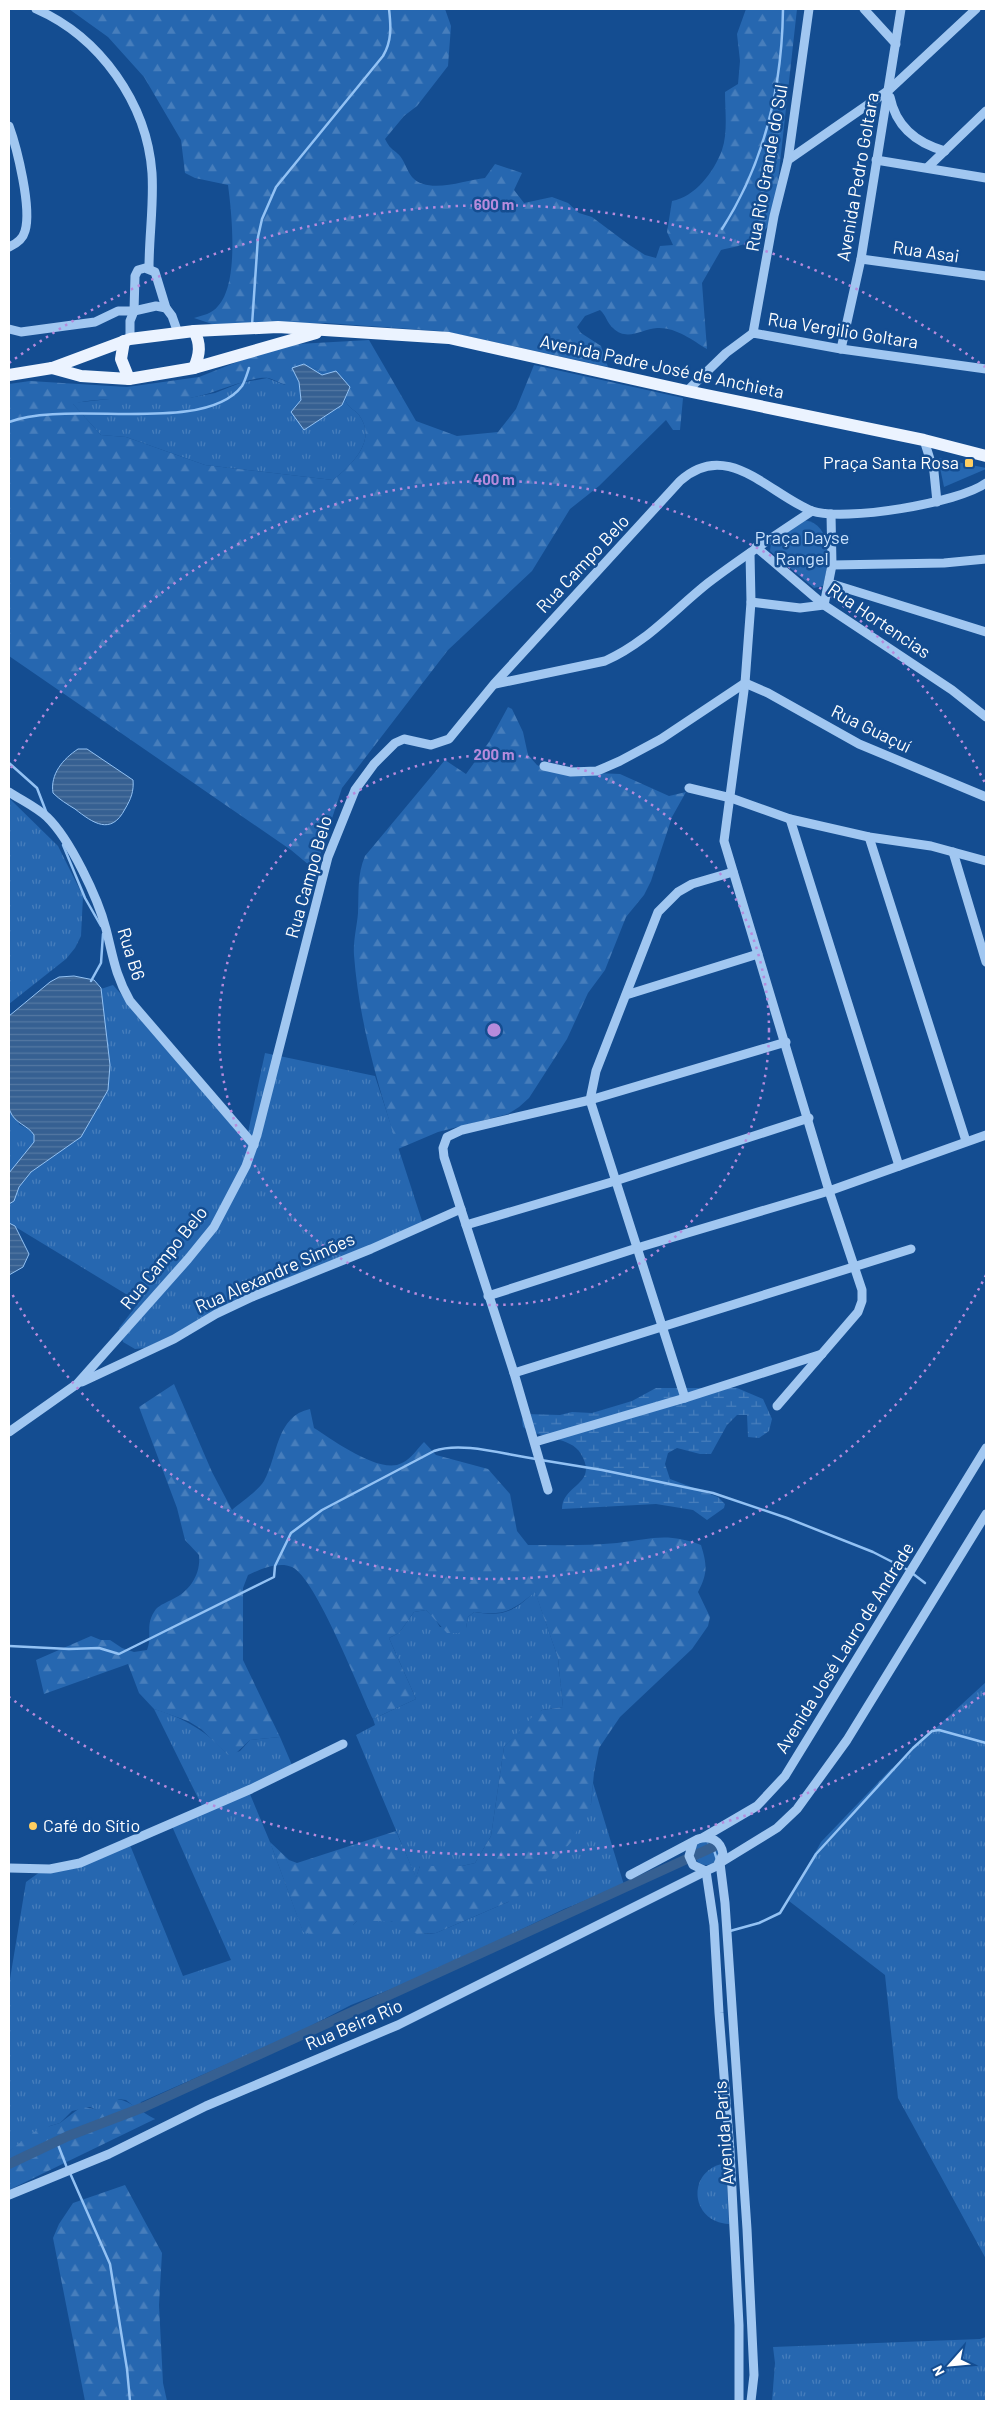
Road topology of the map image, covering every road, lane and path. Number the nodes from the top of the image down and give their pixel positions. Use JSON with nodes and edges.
{"nodes":[{"id":1,"x":36,"y":9,"type":"edge"},
{"id":2,"x":809,"y":9,"type":"edge"},
{"id":3,"x":864,"y":9,"type":"edge"},
{"id":4,"x":901,"y":9,"type":"edge"},
{"id":5,"x":976,"y":9,"type":"edge"},
{"id":6,"x":896,"y":44,"type":"junction"},
{"id":7,"x":889,"y":90,"type":"junction"},
{"id":8,"x":986,"y":111,"type":"edge"},
{"id":9,"x":9,"y":126,"type":"edge"},
{"id":10,"x":945,"y":151,"type":"junction"},
{"id":11,"x":788,"y":160,"type":"junction"},
{"id":12,"x":876,"y":160,"type":"junction"},
{"id":13,"x":928,"y":167,"type":"junction"},
{"id":14,"x":986,"y":178,"type":"edge"},
{"id":15,"x":9,"y":247,"type":"edge"},
{"id":16,"x":861,"y":259,"type":"junction"},
{"id":17,"x":149,"y":268,"type":"junction"},
{"id":18,"x":986,"y":276,"type":"edge"},
{"id":19,"x":166,"y":308,"type":"junction"},
{"id":20,"x":134,"y":311,"type":"junction"},
{"id":21,"x":9,"y":329,"type":"edge"},
{"id":22,"x":328,"y":330,"type":"junction"},
{"id":23,"x":194,"y":331,"type":"junction"},
{"id":24,"x":178,"y":333,"type":"junction"},
{"id":25,"x":754,"y":333,"type":"junction"},
{"id":26,"x":127,"y":340,"type":"junction"},
{"id":27,"x":841,"y":349,"type":"junction"},
{"id":28,"x":52,"y":368,"type":"junction"},
{"id":29,"x":194,"y":368,"type":"junction"},
{"id":30,"x":986,"y":369,"type":"edge"},
{"id":31,"x":9,"y":375,"type":"edge"},
{"id":32,"x":129,"y":379,"type":"junction"},
{"id":33,"x":687,"y":391,"type":"junction"},
{"id":34,"x":924,"y":440,"type":"junction"},
{"id":35,"x":986,"y":456,"type":"edge"},
{"id":36,"x":986,"y":483,"type":"edge"},
{"id":37,"x":938,"y":502,"type":"junction"},
{"id":38,"x":812,"y":510,"type":"junction"},
{"id":39,"x":831,"y":514,"type":"junction"},
{"id":40,"x":753,"y":550,"type":"junction"},
{"id":41,"x":986,"y":559,"type":"edge"},
{"id":42,"x":832,"y":565,"type":"junction"},
{"id":43,"x":829,"y":583,"type":"junction"},
{"id":44,"x":752,"y":602,"type":"junction"},
{"id":45,"x":824,"y":605,"type":"junction"},
{"id":46,"x":986,"y":632,"type":"edge"},
{"id":47,"x":745,"y":683,"type":"junction"},
{"id":48,"x":494,"y":684,"type":"junction"},
{"id":49,"x":986,"y":717,"type":"edge"},
{"id":50,"x":544,"y":766,"type":"dead end"},
{"id":51,"x":689,"y":788,"type":"dead end"},
{"id":52,"x":9,"y":792,"type":"edge"},
{"id":53,"x":731,"y":798,"type":"junction"},
{"id":54,"x":986,"y":798,"type":"edge"},
{"id":55,"x":790,"y":819,"type":"junction"},
{"id":56,"x":869,"y":837,"type":"junction"},
{"id":57,"x":953,"y":852,"type":"junction"},
{"id":58,"x":986,"y":860,"type":"edge"},
{"id":59,"x":733,"y":872,"type":"junction"},
{"id":60,"x":758,"y":954,"type":"junction"},
{"id":61,"x":986,"y":962,"type":"edge"},
{"id":62,"x":626,"y":994,"type":"junction"},
{"id":63,"x":786,"y":1042,"type":"junction"},
{"id":64,"x":590,"y":1100,"type":"junction"},
{"id":65,"x":809,"y":1118,"type":"junction"},
{"id":66,"x":986,"y":1135,"type":"edge"},
{"id":67,"x":966,"y":1142,"type":"junction"},
{"id":68,"x":254,"y":1145,"type":"junction"},
{"id":69,"x":899,"y":1166,"type":"junction"},
{"id":70,"x":615,"y":1182,"type":"junction"},
{"id":71,"x":829,"y":1191,"type":"junction"},
{"id":72,"x":461,"y":1209,"type":"junction"},
{"id":73,"x":466,"y":1225,"type":"junction"},
{"id":74,"x":637,"y":1248,"type":"junction"},
{"id":75,"x":911,"y":1249,"type":"dead end"},
{"id":76,"x":854,"y":1267,"type":"junction"},
{"id":77,"x":488,"y":1296,"type":"junction"},
{"id":78,"x":662,"y":1328,"type":"junction"},
{"id":79,"x":822,"y":1354,"type":"junction"},
{"id":80,"x":514,"y":1373,"type":"junction"},
{"id":81,"x":78,"y":1384,"type":"junction"},
{"id":82,"x":685,"y":1398,"type":"junction"},
{"id":83,"x":777,"y":1406,"type":"dead end"},
{"id":84,"x":9,"y":1432,"type":"edge"},
{"id":85,"x":535,"y":1442,"type":"junction"},
{"id":86,"x":986,"y":1448,"type":"edge"},
{"id":87,"x":548,"y":1490,"type":"dead end"},
{"id":88,"x":986,"y":1514,"type":"edge"},
{"id":89,"x":343,"y":1744,"type":"dead end"},
{"id":90,"x":704,"y":1837,"type":"junction"},
{"id":91,"x":693,"y":1842,"type":"junction"},
{"id":92,"x":720,"y":1863,"type":"junction"},
{"id":93,"x":9,"y":1868,"type":"edge"},
{"id":94,"x":706,"y":1870,"type":"junction"},
{"id":95,"x":630,"y":1875,"type":"dead end"},
{"id":96,"x":9,"y":2195,"type":"edge"},
{"id":97,"x":740,"y":2401,"type":"edge"},
{"id":98,"x":751,"y":2401,"type":"edge"}],
"edges":[{"from":1,"to":17,"type":"street"},
{"from":2,"to":11,"type":"street","name":"Rua Rio Grande do Sul"},
{"from":3,"to":6,"type":"street"},
{"from":4,"to":6,"type":"street","name":"Avenida Pedro Goltara"},
{"from":5,"to":7,"type":"street"},
{"from":6,"to":7,"type":"street","name":"Avenida Pedro Goltara"},
{"from":7,"to":10,"type":"street"},
{"from":7,"to":11,"type":"street"},
{"from":7,"to":12,"type":"street","name":"Avenida Pedro Goltara"},
{"from":8,"to":10,"type":"street"},
{"from":9,"to":15,"type":"street"},
{"from":10,"to":13,"type":"street"},
{"from":11,"to":25,"type":"street","name":"Rua Rio Grande do Sul"},
{"from":12,"to":13,"type":"street"},
{"from":12,"to":16,"type":"street","name":"Avenida Pedro Goltara"},
{"from":13,"to":14,"type":"street"},
{"from":16,"to":18,"type":"street","name":"Rua Asai"},
{"from":16,"to":27,"type":"street","name":"Avenida Pedro Goltara"},
{"from":17,"to":19,"type":"street"},
{"from":17,"to":20,"type":"street"},
{"from":19,"to":20,"type":"street"},
{"from":19,"to":24,"type":"street"},
{"from":20,"to":21,"type":"street"},
{"from":20,"to":26,"type":"street"},
{"from":22,"to":23,"type":"main road","name":"Avenida Padre José de Anchieta"},
{"from":22,"to":29,"type":"main road","name":"Avenida Padre José de Anchieta"},
{"from":22,"to":33,"type":"main road","name":"Avenida Padre José de Anchieta"},
{"from":23,"to":24,"type":"main road","name":"Avenida Padre José de Anchieta"},
{"from":23,"to":29,"type":"main road"},
{"from":24,"to":26,"type":"main road","name":"Avenida Padre José de Anchieta"},
{"from":25,"to":27,"type":"street","name":"Rua Vergilio Goltara"},
{"from":25,"to":33,"type":"street","name":"Rua Vergilio Goltara"},
{"from":26,"to":28,"type":"main road","name":"Avenida Padre José de Anchieta"},
{"from":26,"to":32,"type":"main road"},
{"from":27,"to":30,"type":"street","name":"Rua Vergilio Goltara"},
{"from":28,"to":31,"type":"main road","name":"Avenida Padre José de Anchieta"},
{"from":28,"to":32,"type":"main road","name":"Avenida Padre José de Anchieta"},
{"from":29,"to":32,"type":"main road","name":"Avenida Padre José de Anchieta"},
{"from":33,"to":34,"type":"main road","name":"Avenida Padre José de Anchieta"},
{"from":34,"to":35,"type":"main road","name":"Avenida Padre José de Anchieta"},
{"from":34,"to":37,"type":"street"},
{"from":36,"to":37,"type":"street","name":"Rua Campo Belo"},
{"from":37,"to":39,"type":"street","name":"Rua Campo Belo"},
{"from":38,"to":39,"type":"street","name":"Rua Campo Belo"},
{"from":38,"to":40,"type":"street"},
{"from":38,"to":48,"type":"street","name":"Rua Campo Belo"},
{"from":39,"to":42,"type":"street"},
{"from":40,"to":44,"type":"street"},
{"from":40,"to":45,"type":"street","name":"Rua Hortencias"},
{"from":40,"to":48,"type":"street"},
{"from":41,"to":42,"type":"street"},
{"from":42,"to":43,"type":"street"},
{"from":43,"to":45,"type":"street"},
{"from":43,"to":46,"type":"street"},
{"from":44,"to":45,"type":"street"},
{"from":44,"to":47,"type":"street"},
{"from":45,"to":49,"type":"street","name":"Rua Hortencias"},
{"from":47,"to":50,"type":"street"},
{"from":47,"to":53,"type":"street"},
{"from":47,"to":54,"type":"street","name":"Rua Guaçuí"},
{"from":48,"to":68,"type":"street","name":"Rua Campo Belo"},
{"from":51,"to":53,"type":"street"},
{"from":52,"to":68,"type":"street","name":"Rua B6"},
{"from":53,"to":55,"type":"street"},
{"from":53,"to":59,"type":"street"},
{"from":55,"to":56,"type":"street"},
{"from":55,"to":69,"type":"street"},
{"from":56,"to":57,"type":"street"},
{"from":56,"to":67,"type":"street"},
{"from":57,"to":58,"type":"street"},
{"from":57,"to":61,"type":"street"},
{"from":59,"to":60,"type":"street"},
{"from":59,"to":62,"type":"street"},
{"from":60,"to":62,"type":"street"},
{"from":60,"to":63,"type":"street"},
{"from":62,"to":64,"type":"street"},
{"from":63,"to":64,"type":"street"},
{"from":63,"to":65,"type":"street"},
{"from":64,"to":70,"type":"street"},
{"from":64,"to":72,"type":"street"},
{"from":65,"to":70,"type":"street"},
{"from":65,"to":71,"type":"street"},
{"from":66,"to":67,"type":"street"},
{"from":67,"to":69,"type":"street"},
{"from":68,"to":81,"type":"street","name":"Rua Campo Belo"},
{"from":69,"to":71,"type":"street"},
{"from":70,"to":73,"type":"street"},
{"from":70,"to":74,"type":"street"},
{"from":71,"to":74,"type":"street"},
{"from":71,"to":76,"type":"street"},
{"from":72,"to":73,"type":"street"},
{"from":72,"to":81,"type":"street","name":"Rua Alexandre Simões"},
{"from":73,"to":77,"type":"street"},
{"from":74,"to":77,"type":"street"},
{"from":74,"to":78,"type":"street"},
{"from":75,"to":76,"type":"street"},
{"from":76,"to":78,"type":"street"},
{"from":76,"to":79,"type":"street"},
{"from":77,"to":80,"type":"street"},
{"from":78,"to":80,"type":"street"},
{"from":78,"to":82,"type":"street"},
{"from":79,"to":82,"type":"street"},
{"from":79,"to":83,"type":"street"},
{"from":80,"to":85,"type":"street"},
{"from":81,"to":84,"type":"street","name":"Rua Campo Belo"},
{"from":82,"to":85,"type":"street"},
{"from":85,"to":87,"type":"street"},
{"from":86,"to":90,"type":"street","name":"Avenida José Lauro de Andrade"},
{"from":88,"to":92,"type":"street"},
{"from":89,"to":93,"type":"street"},
{"from":90,"to":91,"type":"street"},
{"from":90,"to":92,"type":"street"},
{"from":91,"to":94,"type":"street"},
{"from":91,"to":95,"type":"street"},
{"from":92,"to":94,"type":"street"},
{"from":92,"to":98,"type":"street","name":"Avenida Paris"},
{"from":94,"to":96,"type":"street","name":"Rua Beira Rio"},
{"from":94,"to":97,"type":"street","name":"Avenida Paris"}]}
